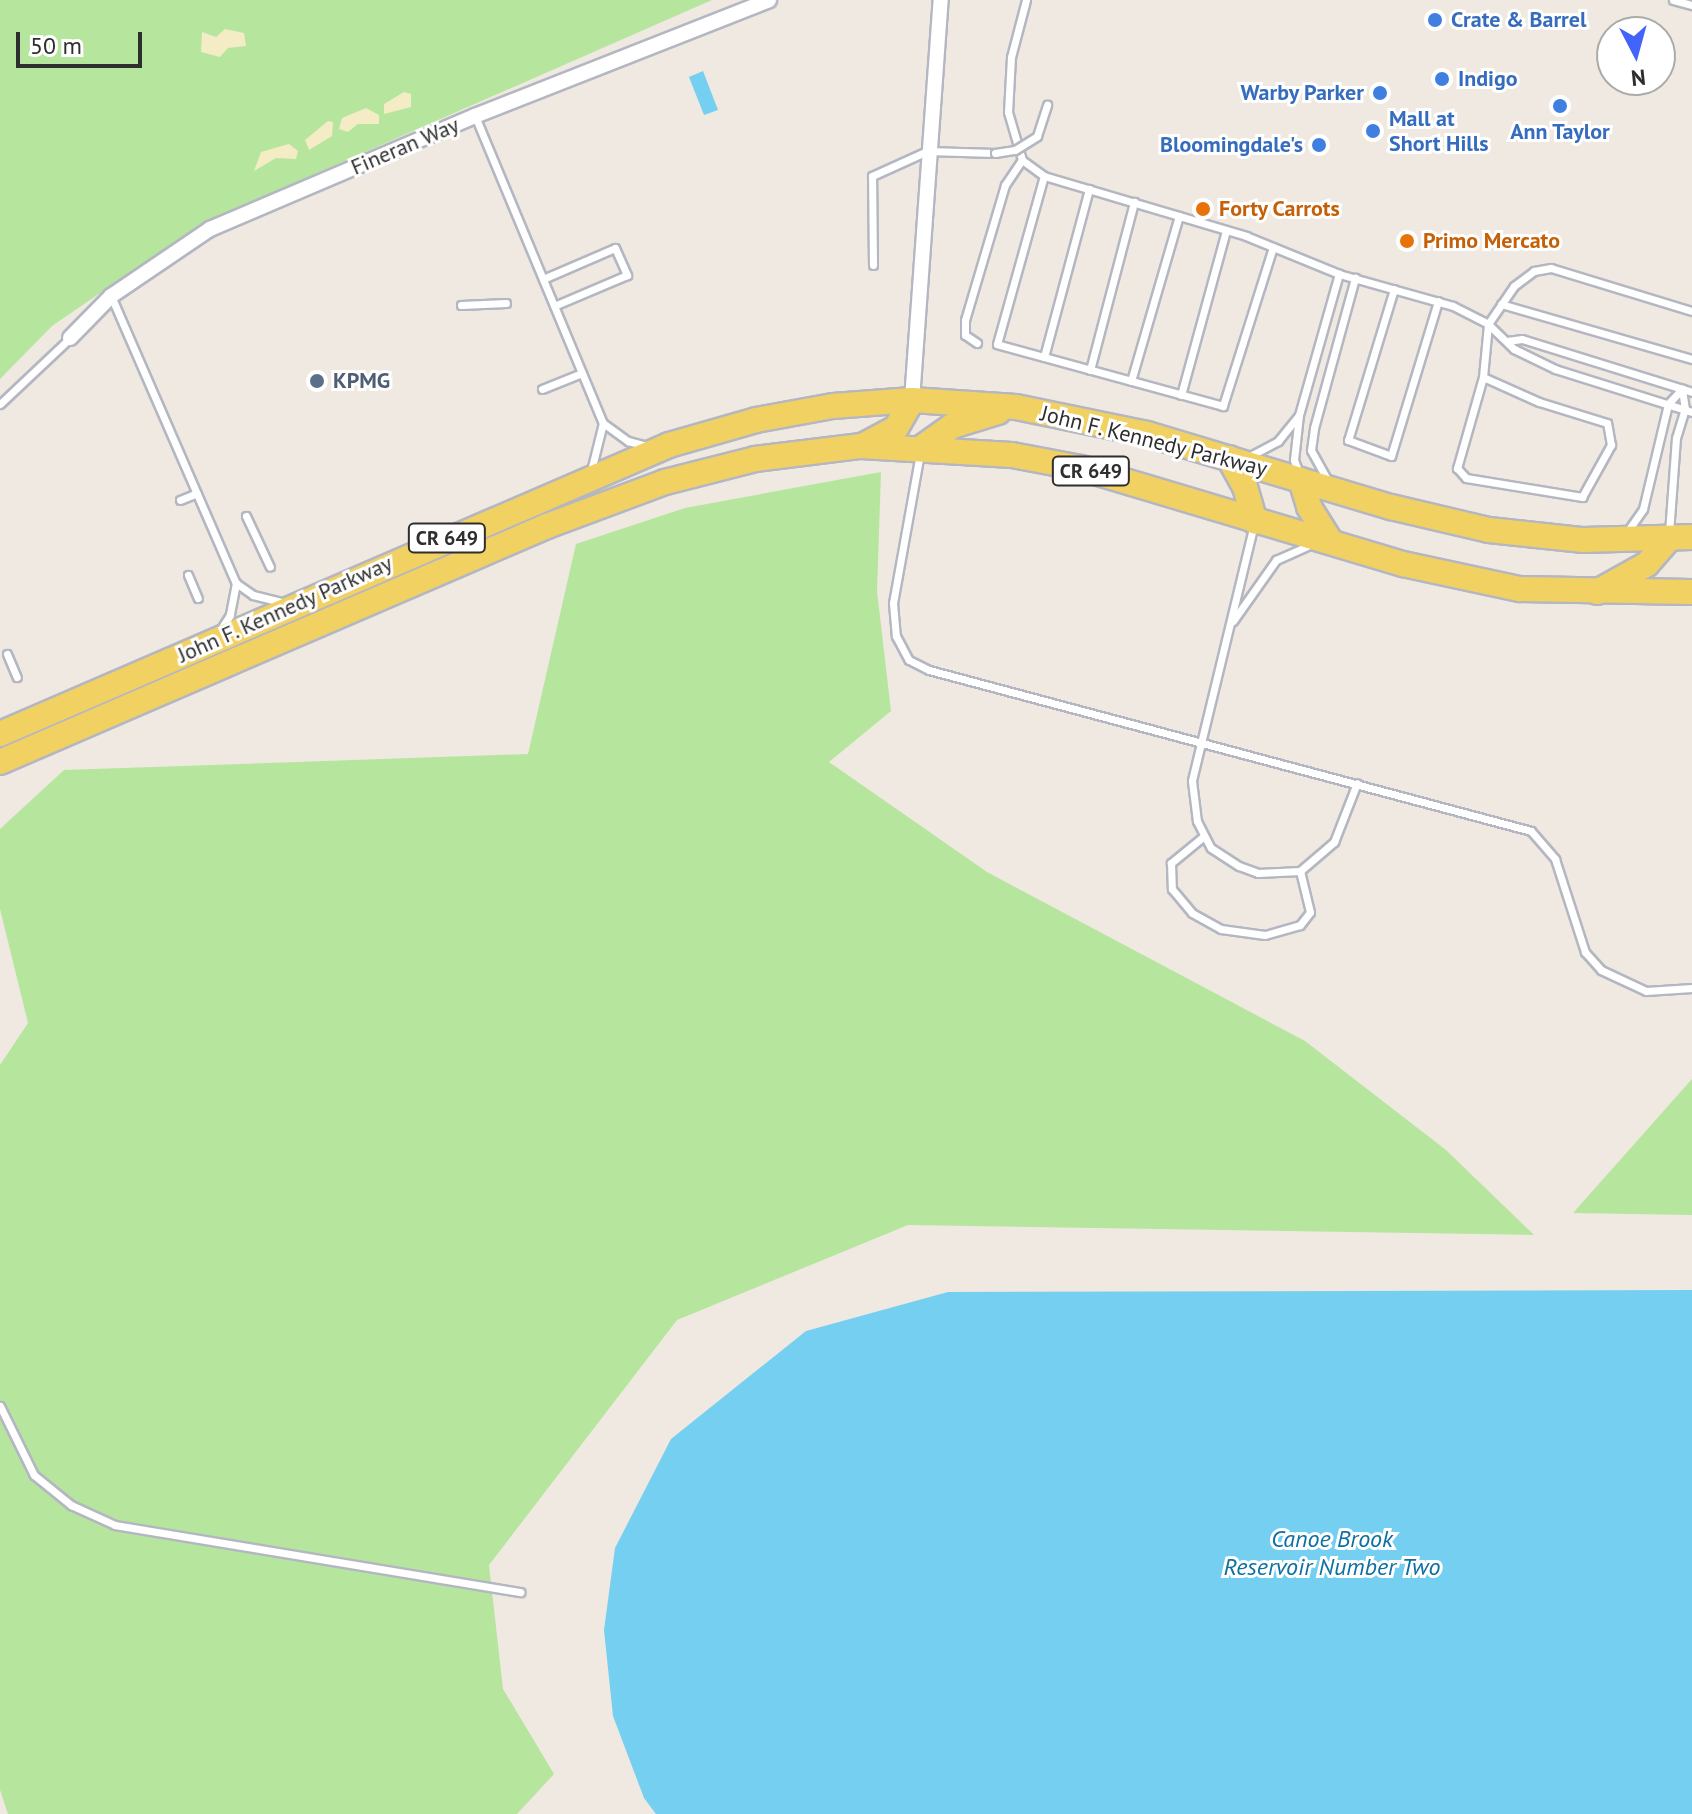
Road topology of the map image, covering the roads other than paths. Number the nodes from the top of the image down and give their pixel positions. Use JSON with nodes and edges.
{"nodes":[{"id":1,"x":769,"y":0,"type":"edge"},
{"id":2,"x":941,"y":0,"type":"edge"},
{"id":3,"x":1026,"y":0,"type":"edge"},
{"id":4,"x":1673,"y":0,"type":"edge"},
{"id":5,"x":1692,"y":5,"type":"edge"},
{"id":6,"x":1047,"y":105,"type":"dead end"},
{"id":7,"x":475,"y":116,"type":"junction"},
{"id":8,"x":927,"y":151,"type":"junction"},
{"id":9,"x":1022,"y":160,"type":"junction"},
{"id":10,"x":1044,"y":176,"type":"junction"},
{"id":11,"x":1089,"y":189,"type":"junction"},
{"id":12,"x":1134,"y":202,"type":"junction"},
{"id":13,"x":1179,"y":216,"type":"junction"},
{"id":14,"x":1226,"y":230,"type":"junction"},
{"id":15,"x":1273,"y":247,"type":"junction"},
{"id":16,"x":873,"y":265,"type":"dead end"},
{"id":17,"x":1339,"y":274,"type":"junction"},
{"id":18,"x":1355,"y":278,"type":"junction"},
{"id":19,"x":543,"y":279,"type":"junction"},
{"id":20,"x":1394,"y":289,"type":"junction"},
{"id":21,"x":111,"y":296,"type":"junction"},
{"id":22,"x":1438,"y":301,"type":"junction"},
{"id":23,"x":506,"y":303,"type":"dead end"},
{"id":24,"x":1501,"y":304,"type":"junction"},
{"id":25,"x":461,"y":305,"type":"dead end"},
{"id":26,"x":554,"y":306,"type":"junction"},
{"id":27,"x":1692,"y":311,"type":"edge"},
{"id":28,"x":1488,"y":324,"type":"junction"},
{"id":29,"x":70,"y":338,"type":"joint"},
{"id":30,"x":1506,"y":341,"type":"junction"},
{"id":31,"x":977,"y":343,"type":"dead end"},
{"id":32,"x":1044,"y":357,"type":"junction"},
{"id":33,"x":1692,"y":359,"type":"edge"},
{"id":34,"x":1090,"y":370,"type":"junction"},
{"id":35,"x":582,"y":373,"type":"junction"},
{"id":36,"x":1483,"y":377,"type":"junction"},
{"id":37,"x":1131,"y":381,"type":"junction"},
{"id":38,"x":542,"y":389,"type":"dead end"},
{"id":39,"x":1682,"y":389,"type":"junction"},
{"id":40,"x":1692,"y":392,"type":"edge"},
{"id":41,"x":1181,"y":395,"type":"junction"},
{"id":42,"x":912,"y":400,"type":"junction"},
{"id":43,"x":0,"y":404,"type":"edge"},
{"id":44,"x":1668,"y":404,"type":"junction"},
{"id":45,"x":1016,"y":407,"type":"junction"},
{"id":46,"x":1688,"y":410,"type":"edge"},
{"id":47,"x":1299,"y":415,"type":"junction"},
{"id":48,"x":603,"y":423,"type":"junction"},
{"id":49,"x":861,"y":446,"type":"junction"},
{"id":50,"x":921,"y":448,"type":"junction"},
{"id":51,"x":660,"y":449,"type":"junction"},
{"id":52,"x":1229,"y":458,"type":"junction"},
{"id":53,"x":586,"y":480,"type":"junction"},
{"id":54,"x":1301,"y":480,"type":"junction"},
{"id":55,"x":1338,"y":491,"type":"junction"},
{"id":56,"x":197,"y":493,"type":"junction"},
{"id":57,"x":180,"y":500,"type":"dead end"},
{"id":58,"x":246,"y":516,"type":"dead end"},
{"id":59,"x":1255,"y":522,"type":"junction"},
{"id":60,"x":1680,"y":538,"type":"edge"},
{"id":61,"x":1606,"y":540,"type":"junction"},
{"id":62,"x":1330,"y":541,"type":"junction"},
{"id":63,"x":270,"y":567,"type":"dead end"},
{"id":64,"x":188,"y":575,"type":"dead end"},
{"id":65,"x":236,"y":583,"type":"junction"},
{"id":66,"x":1692,"y":592,"type":"edge"},
{"id":67,"x":1595,"y":593,"type":"junction"},
{"id":68,"x":198,"y":598,"type":"dead end"},
{"id":69,"x":303,"y":601,"type":"junction"},
{"id":70,"x":1229,"y":626,"type":"junction"},
{"id":71,"x":208,"y":642,"type":"junction"},
{"id":72,"x":7,"y":654,"type":"dead end"},
{"id":73,"x":17,"y":677,"type":"dead end"},
{"id":74,"x":0,"y":734,"type":"edge"},
{"id":75,"x":1202,"y":742,"type":"junction"},
{"id":76,"x":1,"y":763,"type":"edge"},
{"id":77,"x":1357,"y":783,"type":"junction"},
{"id":78,"x":1204,"y":836,"type":"junction"},
{"id":79,"x":1300,"y":871,"type":"junction"},
{"id":80,"x":1692,"y":988,"type":"edge"},
{"id":81,"x":0,"y":1406,"type":"edge"},
{"id":82,"x":520,"y":1592,"type":"dead end"}],
"edges":[{"from":1,"to":7,"type":"street","name":"Fineran Way"},
{"from":2,"to":8,"type":"street"},
{"from":3,"to":9,"type":"lane"},
{"from":4,"to":5,"type":"lane"},
{"from":6,"to":8,"type":"lane","bridge":true},
{"from":7,"to":19,"type":"lane"},
{"from":7,"to":21,"type":"street","name":"Fineran Way"},
{"from":8,"to":16,"type":"lane"},
{"from":8,"to":42,"type":"street"},
{"from":9,"to":10,"type":"lane"},
{"from":9,"to":31,"type":"lane"},
{"from":10,"to":11,"type":"lane"},
{"from":10,"to":32,"type":"lane"},
{"from":11,"to":12,"type":"lane"},
{"from":11,"to":32,"type":"lane"},
{"from":12,"to":13,"type":"lane"},
{"from":12,"to":34,"type":"lane"},
{"from":13,"to":14,"type":"lane"},
{"from":13,"to":37,"type":"lane"},
{"from":14,"to":15,"type":"lane"},
{"from":14,"to":41,"type":"lane"},
{"from":15,"to":17,"type":"lane"},
{"from":15,"to":41,"type":"lane"},
{"from":17,"to":18,"type":"lane"},
{"from":17,"to":47,"type":"lane"},
{"from":18,"to":20,"type":"lane"},
{"from":18,"to":55,"type":"lane"},
{"from":19,"to":26,"type":"lane"},
{"from":19,"to":26,"type":"lane"},
{"from":20,"to":22,"type":"lane"},
{"from":20,"to":22,"type":"lane"},
{"from":21,"to":29,"type":"street","name":"Fineran Way"},
{"from":21,"to":56,"type":"lane"},
{"from":22,"to":28,"type":"lane"},
{"from":23,"to":25,"type":"lane"},
{"from":24,"to":27,"type":"lane"},
{"from":24,"to":28,"type":"lane"},
{"from":24,"to":33,"type":"lane"},
{"from":26,"to":35,"type":"lane"},
{"from":28,"to":30,"type":"lane"},
{"from":28,"to":36,"type":"lane"},
{"from":29,"to":43,"type":"lane"},
{"from":30,"to":39,"type":"lane"},
{"from":30,"to":44,"type":"lane"},
{"from":32,"to":34,"type":"lane"},
{"from":34,"to":37,"type":"lane"},
{"from":35,"to":38,"type":"lane"},
{"from":35,"to":48,"type":"lane"},
{"from":36,"to":36,"type":"lane"},
{"from":37,"to":41,"type":"lane"},
{"from":39,"to":40,"type":"lane"},
{"from":39,"to":44,"type":"lane"},
{"from":39,"to":46,"type":"lane"},
{"from":42,"to":45,"type":"main road","name":"John F. Kennedy Parkway","number":"CR 649"},
{"from":42,"to":49,"type":"main road"},
{"from":42,"to":51,"type":"main road","name":"John F. Kennedy Parkway","number":"CR 649"},
{"from":44,"to":46,"type":"lane"},
{"from":44,"to":61,"type":"lane"},
{"from":45,"to":50,"type":"main road"},
{"from":45,"to":52,"type":"main road","name":"John F. Kennedy Parkway","number":"CR 649"},
{"from":46,"to":60,"type":"lane"},
{"from":47,"to":52,"type":"lane"},
{"from":47,"to":54,"type":"lane"},
{"from":48,"to":51,"type":"lane"},
{"from":48,"to":53,"type":"lane"},
{"from":49,"to":50,"type":"main road","name":"John F. Kennedy Parkway","number":"CR 649"},
{"from":49,"to":76,"type":"main road","name":"John F. Kennedy Parkway","number":"CR 649"},
{"from":50,"to":59,"type":"main road","name":"John F. Kennedy Parkway","number":"CR 649"},
{"from":50,"to":75,"type":"lane"},
{"from":51,"to":53,"type":"main road","name":"John F. Kennedy Parkway","number":"CR 649"},
{"from":52,"to":54,"type":"main road","name":"John F. Kennedy Parkway","number":"CR 649"},
{"from":52,"to":59,"type":"main road"},
{"from":53,"to":69,"type":"main road","name":"John F. Kennedy Parkway","number":"CR 649"},
{"from":54,"to":55,"type":"main road","name":"John F. Kennedy Parkway","number":"CR 649"},
{"from":54,"to":62,"type":"main road"},
{"from":55,"to":61,"type":"main road","name":"John F. Kennedy Parkway","number":"CR 649"},
{"from":56,"to":57,"type":"lane"},
{"from":56,"to":65,"type":"lane"},
{"from":58,"to":63,"type":"lane"},
{"from":59,"to":62,"type":"main road","name":"John F. Kennedy Parkway","number":"CR 649"},
{"from":59,"to":70,"type":"lane"},
{"from":60,"to":61,"type":"main road","name":"John F. Kennedy Parkway","number":"CR 649"},
{"from":60,"to":67,"type":"main road"},
{"from":62,"to":67,"type":"main road","name":"John F. Kennedy Parkway","number":"CR 649"},
{"from":62,"to":70,"type":"lane"},
{"from":64,"to":68,"type":"lane"},
{"from":65,"to":69,"type":"lane"},
{"from":65,"to":71,"type":"lane"},
{"from":66,"to":67,"type":"main road","name":"John F. Kennedy Parkway","number":"CR 649"},
{"from":69,"to":71,"type":"main road","name":"John F. Kennedy Parkway","number":"CR 649"},
{"from":70,"to":75,"type":"lane"},
{"from":71,"to":74,"type":"main road","name":"John F. Kennedy Parkway","number":"CR 649"},
{"from":72,"to":73,"type":"lane"},
{"from":75,"to":77,"type":"lane"},
{"from":75,"to":78,"type":"lane"},
{"from":77,"to":79,"type":"lane"},
{"from":77,"to":80,"type":"lane"},
{"from":78,"to":79,"type":"lane"},
{"from":78,"to":79,"type":"lane"},
{"from":81,"to":82,"type":"lane"}]}
